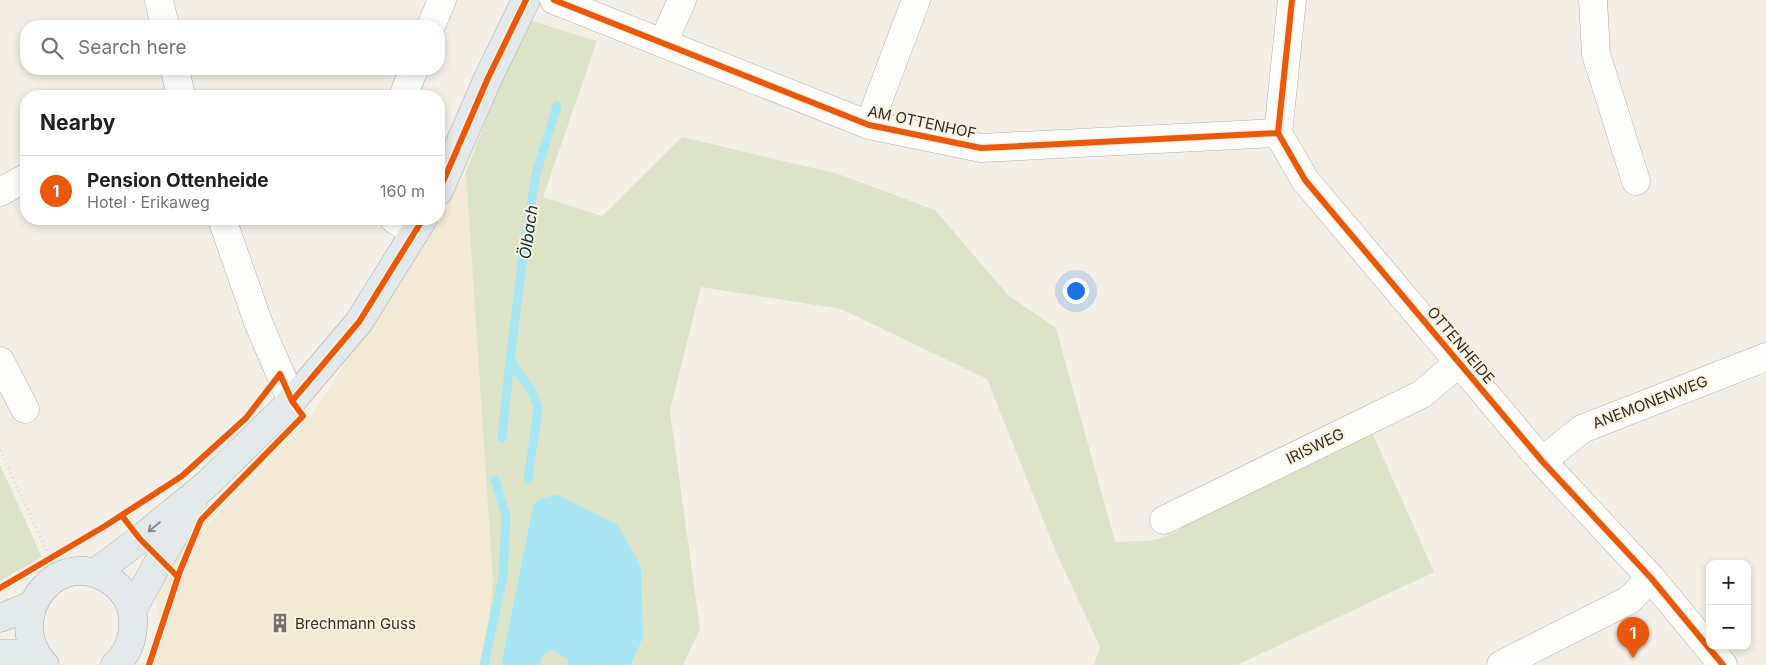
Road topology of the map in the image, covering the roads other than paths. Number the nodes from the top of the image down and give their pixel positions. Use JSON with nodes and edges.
{"nodes":[{"id":1,"x":159,"y":0,"type":"edge"},
{"id":2,"x":442,"y":0,"type":"edge"},
{"id":3,"x":526,"y":0,"type":"edge"},
{"id":4,"x":554,"y":0,"type":"edge"},
{"id":5,"x":682,"y":0,"type":"edge"},
{"id":6,"x":916,"y":0,"type":"edge"},
{"id":7,"x":1292,"y":0,"type":"edge"},
{"id":8,"x":1592,"y":0,"type":"edge"},
{"id":9,"x":598,"y":8,"type":"edge"},
{"id":10,"x":164,"y":20,"type":"edge"},
{"id":11,"x":434,"y":20,"type":"edge"},
{"id":12,"x":662,"y":43,"type":"junction"},
{"id":13,"x":176,"y":75,"type":"edge"},
{"id":14,"x":412,"y":75,"type":"edge"},
{"id":15,"x":180,"y":90,"type":"edge"},
{"id":16,"x":405,"y":90,"type":"edge"},
{"id":17,"x":869,"y":125,"type":"junction"},
{"id":18,"x":1278,"y":134,"type":"junction"},
{"id":19,"x":445,"y":177,"type":"edge"},
{"id":20,"x":20,"y":181,"type":"edge"},
{"id":21,"x":1636,"y":181,"type":"dead end"},
{"id":22,"x":0,"y":192,"type":"edge"},
{"id":23,"x":224,"y":225,"type":"edge"},
{"id":24,"x":410,"y":225,"type":"edge"},
{"id":25,"x":1766,"y":357,"type":"edge"},
{"id":26,"x":0,"y":361,"type":"edge"},
{"id":27,"x":1460,"y":362,"type":"junction"},
{"id":28,"x":292,"y":401,"type":"junction"},
{"id":29,"x":25,"y":409,"type":"dead end"},
{"id":30,"x":1542,"y":462,"type":"junction"},
{"id":31,"x":206,"y":485,"type":"junction"},
{"id":32,"x":1164,"y":520,"type":"dead end"},
{"id":33,"x":95,"y":572,"type":"junction"},
{"id":34,"x":1651,"y":578,"type":"junction"},
{"id":35,"x":30,"y":606,"type":"junction"},
{"id":36,"x":132,"y":611,"type":"junction"},
{"id":37,"x":0,"y":618,"type":"edge"},
{"id":38,"x":0,"y":654,"type":"edge"},
{"id":39,"x":40,"y":660,"type":"edge"},
{"id":40,"x":115,"y":665,"type":"edge"},
{"id":41,"x":1501,"y":665,"type":"edge"},
{"id":42,"x":1723,"y":665,"type":"edge"}],
"edges":[{"from":1,"to":10,"type":"street"},
{"from":2,"to":11,"type":"street"},
{"from":3,"to":19,"type":"main road"},
{"from":4,"to":9,"type":"street","name":"AM OTTENHOF"},
{"from":5,"to":12,"type":"street"},
{"from":6,"to":17,"type":"street","name":"AM OTTENHOF"},
{"from":7,"to":18,"type":"street"},
{"from":8,"to":21,"type":"street"},
{"from":9,"to":12,"type":"street","name":"AM OTTENHOF"},
{"from":12,"to":17,"type":"street","name":"AM OTTENHOF"},
{"from":13,"to":15,"type":"street"},
{"from":14,"to":16,"type":"street"},
{"from":17,"to":18,"type":"street","name":"AM OTTENHOF"},
{"from":18,"to":27,"type":"street","name":"OTTENHEIDE"},
{"from":20,"to":22,"type":"street"},
{"from":23,"to":28,"type":"street"},
{"from":24,"to":28,"type":"main road"},
{"from":25,"to":30,"type":"street","name":"ANEMONENWEG"},
{"from":26,"to":29,"type":"street"},
{"from":27,"to":30,"type":"street","name":"OTTENHEIDE"},
{"from":27,"to":32,"type":"street","name":"IRISWEG"},
{"from":28,"to":31,"type":"main road"},
{"from":30,"to":34,"type":"street","name":"OTTENHEIDE"},
{"from":31,"to":33,"type":"main road","one_way":true},
{"from":31,"to":36,"type":"main road"},
{"from":33,"to":35,"type":"main road"},
{"from":33,"to":36,"type":"main road"},
{"from":34,"to":41,"type":"street"},
{"from":34,"to":42,"type":"street","name":"OTTENHEIDE"},
{"from":35,"to":37,"type":"main road"},
{"from":35,"to":39,"type":"main road"},
{"from":36,"to":40,"type":"main road"},
{"from":38,"to":39,"type":"main road"}]}
